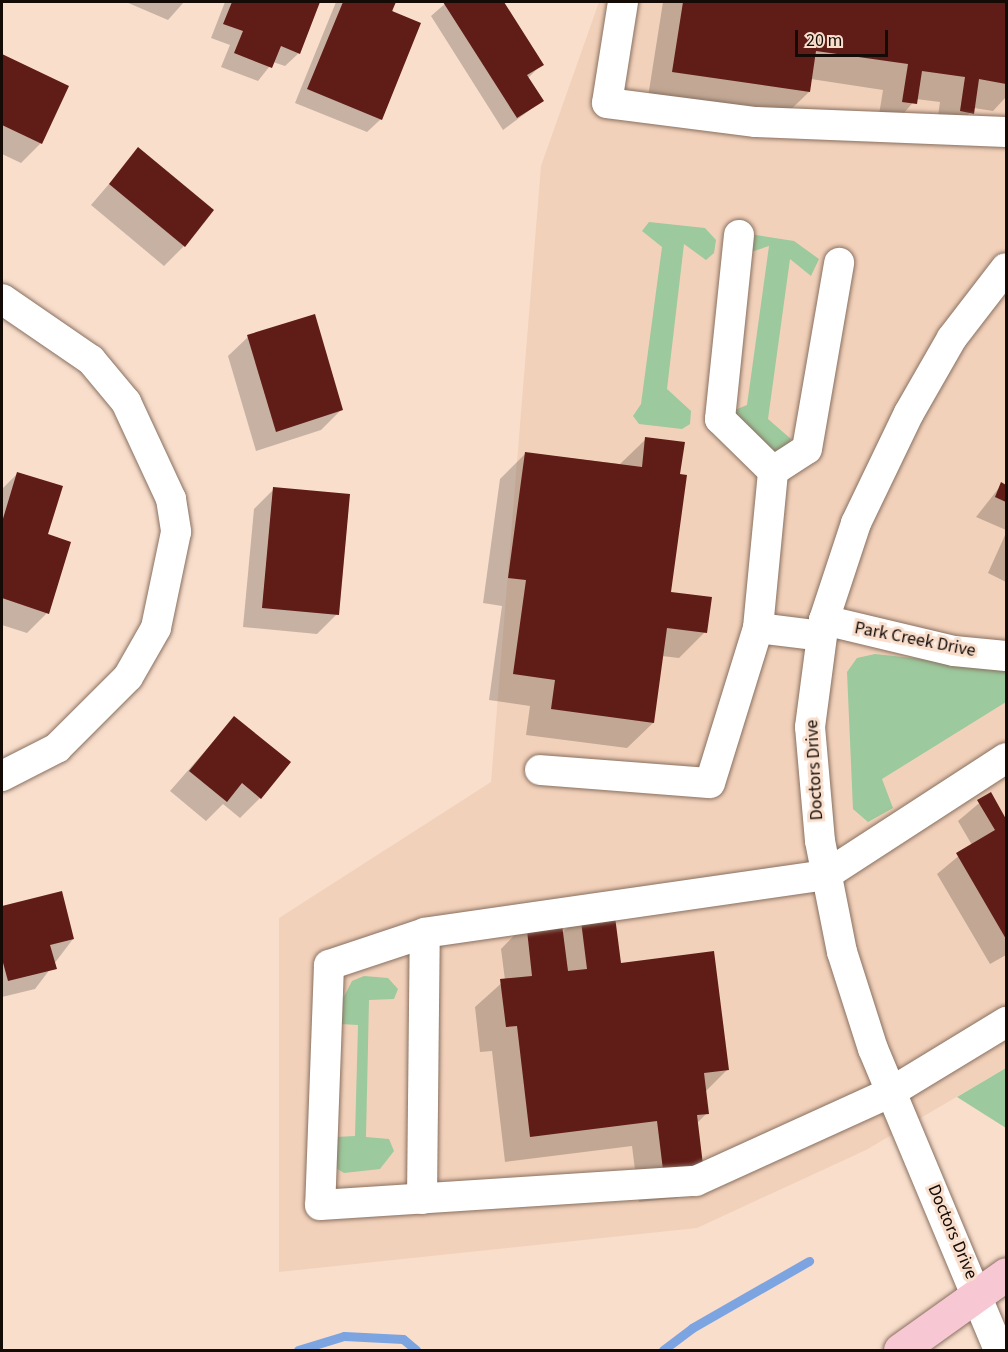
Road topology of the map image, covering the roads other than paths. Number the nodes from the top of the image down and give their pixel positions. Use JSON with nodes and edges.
{"nodes":[{"id":1,"x":623,"y":2,"type":"edge"},
{"id":2,"x":1006,"y":132,"type":"edge"},
{"id":3,"x":739,"y":234,"type":"dead end"},
{"id":4,"x":839,"y":263,"type":"dead end"},
{"id":5,"x":1006,"y":268,"type":"edge"},
{"id":6,"x":2,"y":299,"type":"edge"},
{"id":7,"x":772,"y":471,"type":"junction"},
{"id":8,"x":758,"y":628,"type":"junction"},
{"id":9,"x":823,"y":628,"type":"junction"},
{"id":10,"x":1006,"y":657,"type":"edge"},
{"id":11,"x":1006,"y":758,"type":"edge"},
{"id":12,"x":540,"y":770,"type":"dead end"},
{"id":13,"x":2,"y":776,"type":"edge"},
{"id":14,"x":826,"y":875,"type":"junction"},
{"id":15,"x":425,"y":933,"type":"junction"},
{"id":16,"x":1006,"y":1022,"type":"edge"},
{"id":17,"x":891,"y":1092,"type":"junction"},
{"id":18,"x":422,"y":1199,"type":"junction"},
{"id":19,"x":1006,"y":1274,"type":"edge"},
{"id":20,"x":978,"y":1292,"type":"junction"},
{"id":21,"x":1006,"y":1314,"type":"edge"},
{"id":22,"x":900,"y":1350,"type":"edge"},
{"id":23,"x":999,"y":1350,"type":"edge"}],
"edges":[{"from":1,"to":2,"type":"street"},
{"from":3,"to":7,"type":"street"},
{"from":4,"to":7,"type":"street"},
{"from":5,"to":9,"type":"street","name":"Doctors Drive"},
{"from":6,"to":13,"type":"street"},
{"from":7,"to":8,"type":"street"},
{"from":8,"to":9,"type":"street","name":"Park Creek Drive"},
{"from":8,"to":12,"type":"street"},
{"from":9,"to":10,"type":"street","name":"Park Creek Drive"},
{"from":9,"to":14,"type":"street","name":"Doctors Drive"},
{"from":11,"to":14,"type":"street"},
{"from":14,"to":15,"type":"street"},
{"from":14,"to":17,"type":"street","name":"Doctors Drive"},
{"from":15,"to":18,"type":"street"},
{"from":15,"to":18,"type":"street"},
{"from":16,"to":17,"type":"street"},
{"from":17,"to":18,"type":"street"},
{"from":17,"to":20,"type":"street","name":"Doctors Drive"},
{"from":19,"to":20,"type":"main road"},
{"from":20,"to":21,"type":"street"},
{"from":20,"to":22,"type":"main road"},
{"from":20,"to":23,"type":"street","name":"Doctors Drive"}]}
